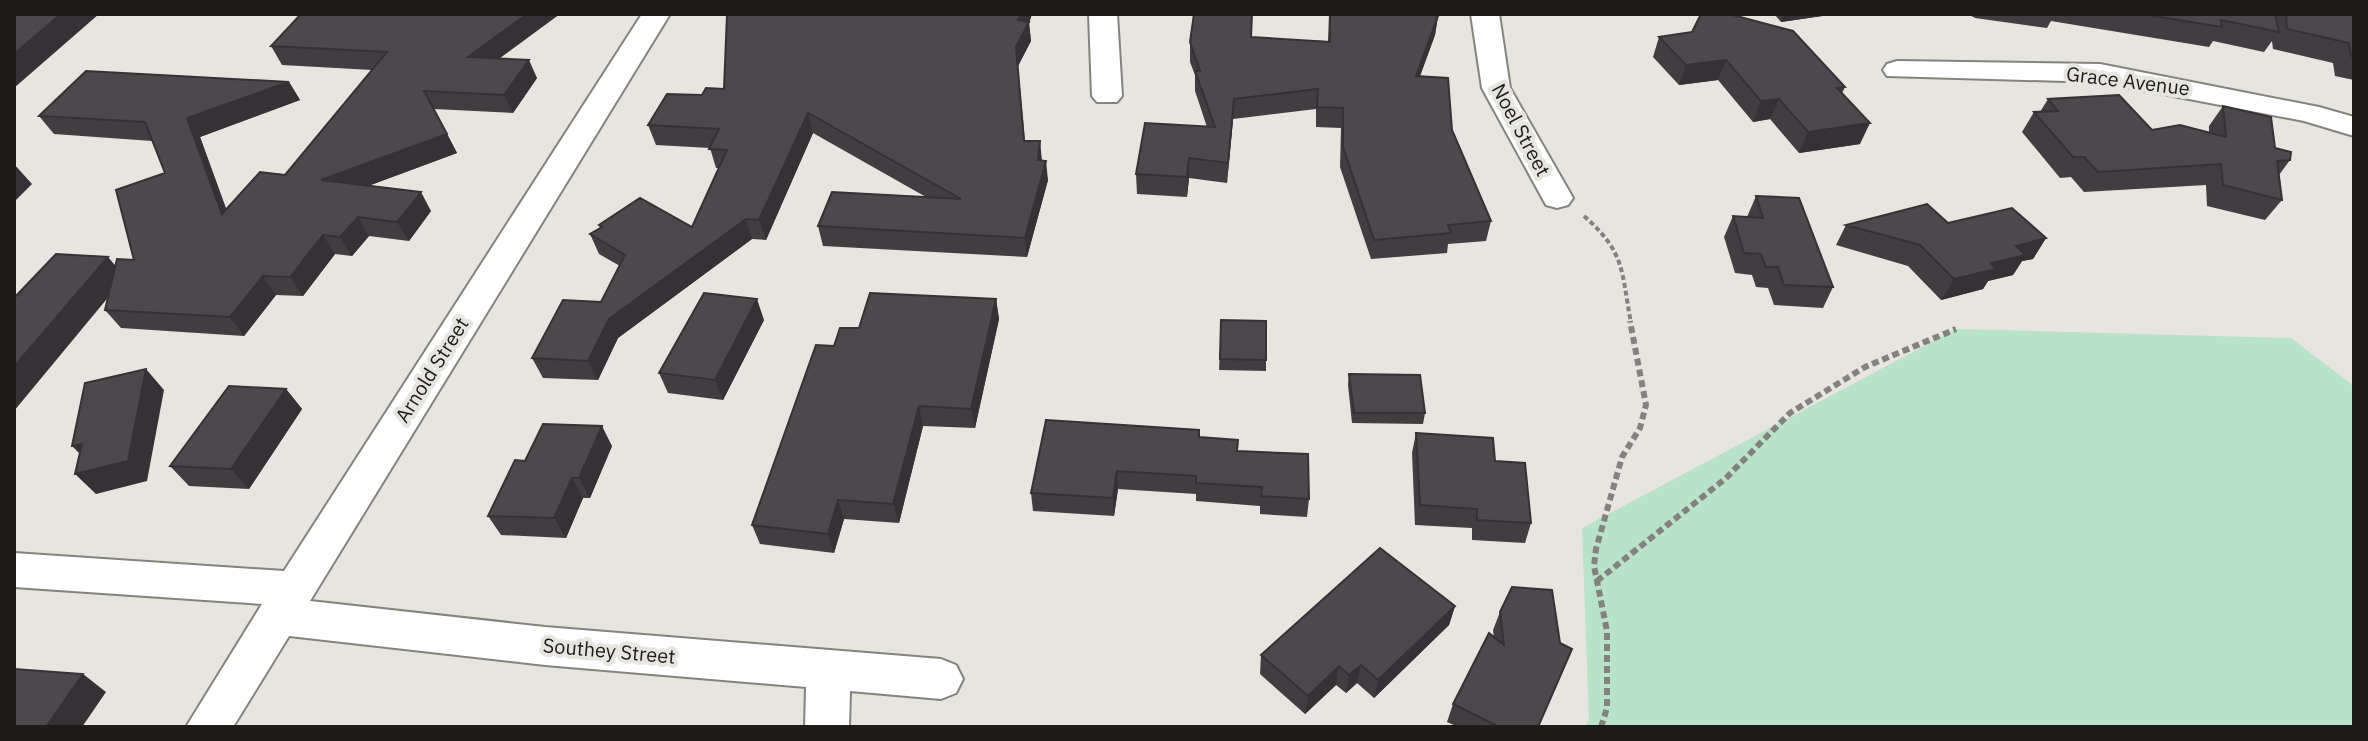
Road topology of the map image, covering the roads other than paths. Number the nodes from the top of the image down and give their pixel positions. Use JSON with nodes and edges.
{"nodes":[{"id":1,"x":656,"y":14,"type":"edge"},
{"id":2,"x":1103,"y":14,"type":"edge"},
{"id":3,"x":1485,"y":14,"type":"edge"},
{"id":4,"x":1897,"y":70,"type":"dead end"},
{"id":5,"x":1107,"y":96,"type":"dead end"},
{"id":6,"x":2354,"y":127,"type":"edge"},
{"id":7,"x":1557,"y":198,"type":"road end"},
{"id":8,"x":14,"y":570,"type":"edge"},
{"id":9,"x":286,"y":602,"type":"junction"},
{"id":10,"x":829,"y":670,"type":"junction"},
{"id":11,"x":941,"y":679,"type":"dead end"},
{"id":12,"x":208,"y":727,"type":"edge"},
{"id":13,"x":827,"y":727,"type":"edge"}],
"edges":[{"from":1,"to":9,"type":"street","name":"Arnold Street"},
{"from":2,"to":5,"type":"street"},
{"from":3,"to":7,"type":"street","name":"Noel Street"},
{"from":4,"to":6,"type":"street","name":"Grace Avenue"},
{"from":8,"to":9,"type":"street","name":"Southey Street"},
{"from":9,"to":10,"type":"street","name":"Southey Street"},
{"from":9,"to":12,"type":"street","name":"Arnold Street"},
{"from":10,"to":11,"type":"street","name":"Southey Street"},
{"from":10,"to":13,"type":"street"}]}
